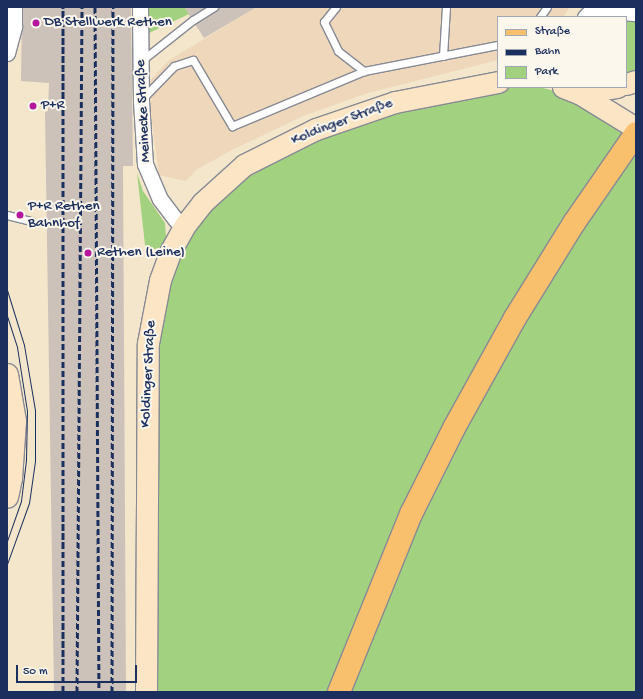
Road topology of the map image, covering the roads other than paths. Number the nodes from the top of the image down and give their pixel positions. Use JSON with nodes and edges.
{"nodes":[{"id":1,"x":14,"y":7,"type":"edge"},
{"id":2,"x":140,"y":7,"type":"edge"},
{"id":3,"x":214,"y":7,"type":"edge"},
{"id":4,"x":336,"y":7,"type":"edge"},
{"id":5,"x":446,"y":7,"type":"edge"},
{"id":6,"x":547,"y":7,"type":"edge"},
{"id":7,"x":611,"y":9,"type":"edge"},
{"id":8,"x":636,"y":13,"type":"edge"},
{"id":9,"x":541,"y":16,"type":"edge"},
{"id":10,"x":586,"y":16,"type":"edge"},
{"id":11,"x":497,"y":45,"type":"edge"},
{"id":12,"x":7,"y":53,"type":"edge"},
{"id":13,"x":443,"y":56,"type":"junction"},
{"id":14,"x":140,"y":61,"type":"junction"},
{"id":15,"x":364,"y":71,"type":"junction"},
{"id":16,"x":497,"y":82,"type":"edge"},
{"id":17,"x":602,"y":88,"type":"edge"},
{"id":18,"x":571,"y":90,"type":"edge"},
{"id":19,"x":141,"y":101,"type":"junction"},
{"id":20,"x":636,"y":128,"type":"edge"},
{"id":21,"x":636,"y":133,"type":"edge"},
{"id":22,"x":7,"y":215,"type":"edge"},
{"id":23,"x":31,"y":221,"type":"dead end"},
{"id":24,"x":186,"y":225,"type":"junction"},
{"id":25,"x":7,"y":374,"type":"edge"},
{"id":26,"x":7,"y":497,"type":"edge"},
{"id":27,"x":146,"y":692,"type":"edge"},
{"id":28,"x":339,"y":692,"type":"edge"}],
"edges":[{"from":1,"to":12,"type":"street"},
{"from":2,"to":14,"type":"street","name":"Meinecke Straße"},
{"from":3,"to":14,"type":"lane"},
{"from":4,"to":15,"type":"lane"},
{"from":5,"to":13,"type":"lane"},
{"from":6,"to":9,"type":"lane"},
{"from":7,"to":8,"type":"street"},
{"from":7,"to":10,"type":"street"},
{"from":11,"to":13,"type":"lane"},
{"from":13,"to":15,"type":"lane"},
{"from":14,"to":19,"type":"street","name":"Meinecke Straße"},
{"from":15,"to":19,"type":"lane"},
{"from":16,"to":24,"type":"street","name":"Koldinger Straße"},
{"from":17,"to":18,"type":"street"},
{"from":18,"to":20,"type":"street"},
{"from":19,"to":24,"type":"street","name":"Meinecke Straße"},
{"from":21,"to":28,"type":"main road"},
{"from":22,"to":23,"type":"lane"},
{"from":24,"to":27,"type":"street","name":"Koldinger Straße"},
{"from":25,"to":26,"type":"street"}]}
